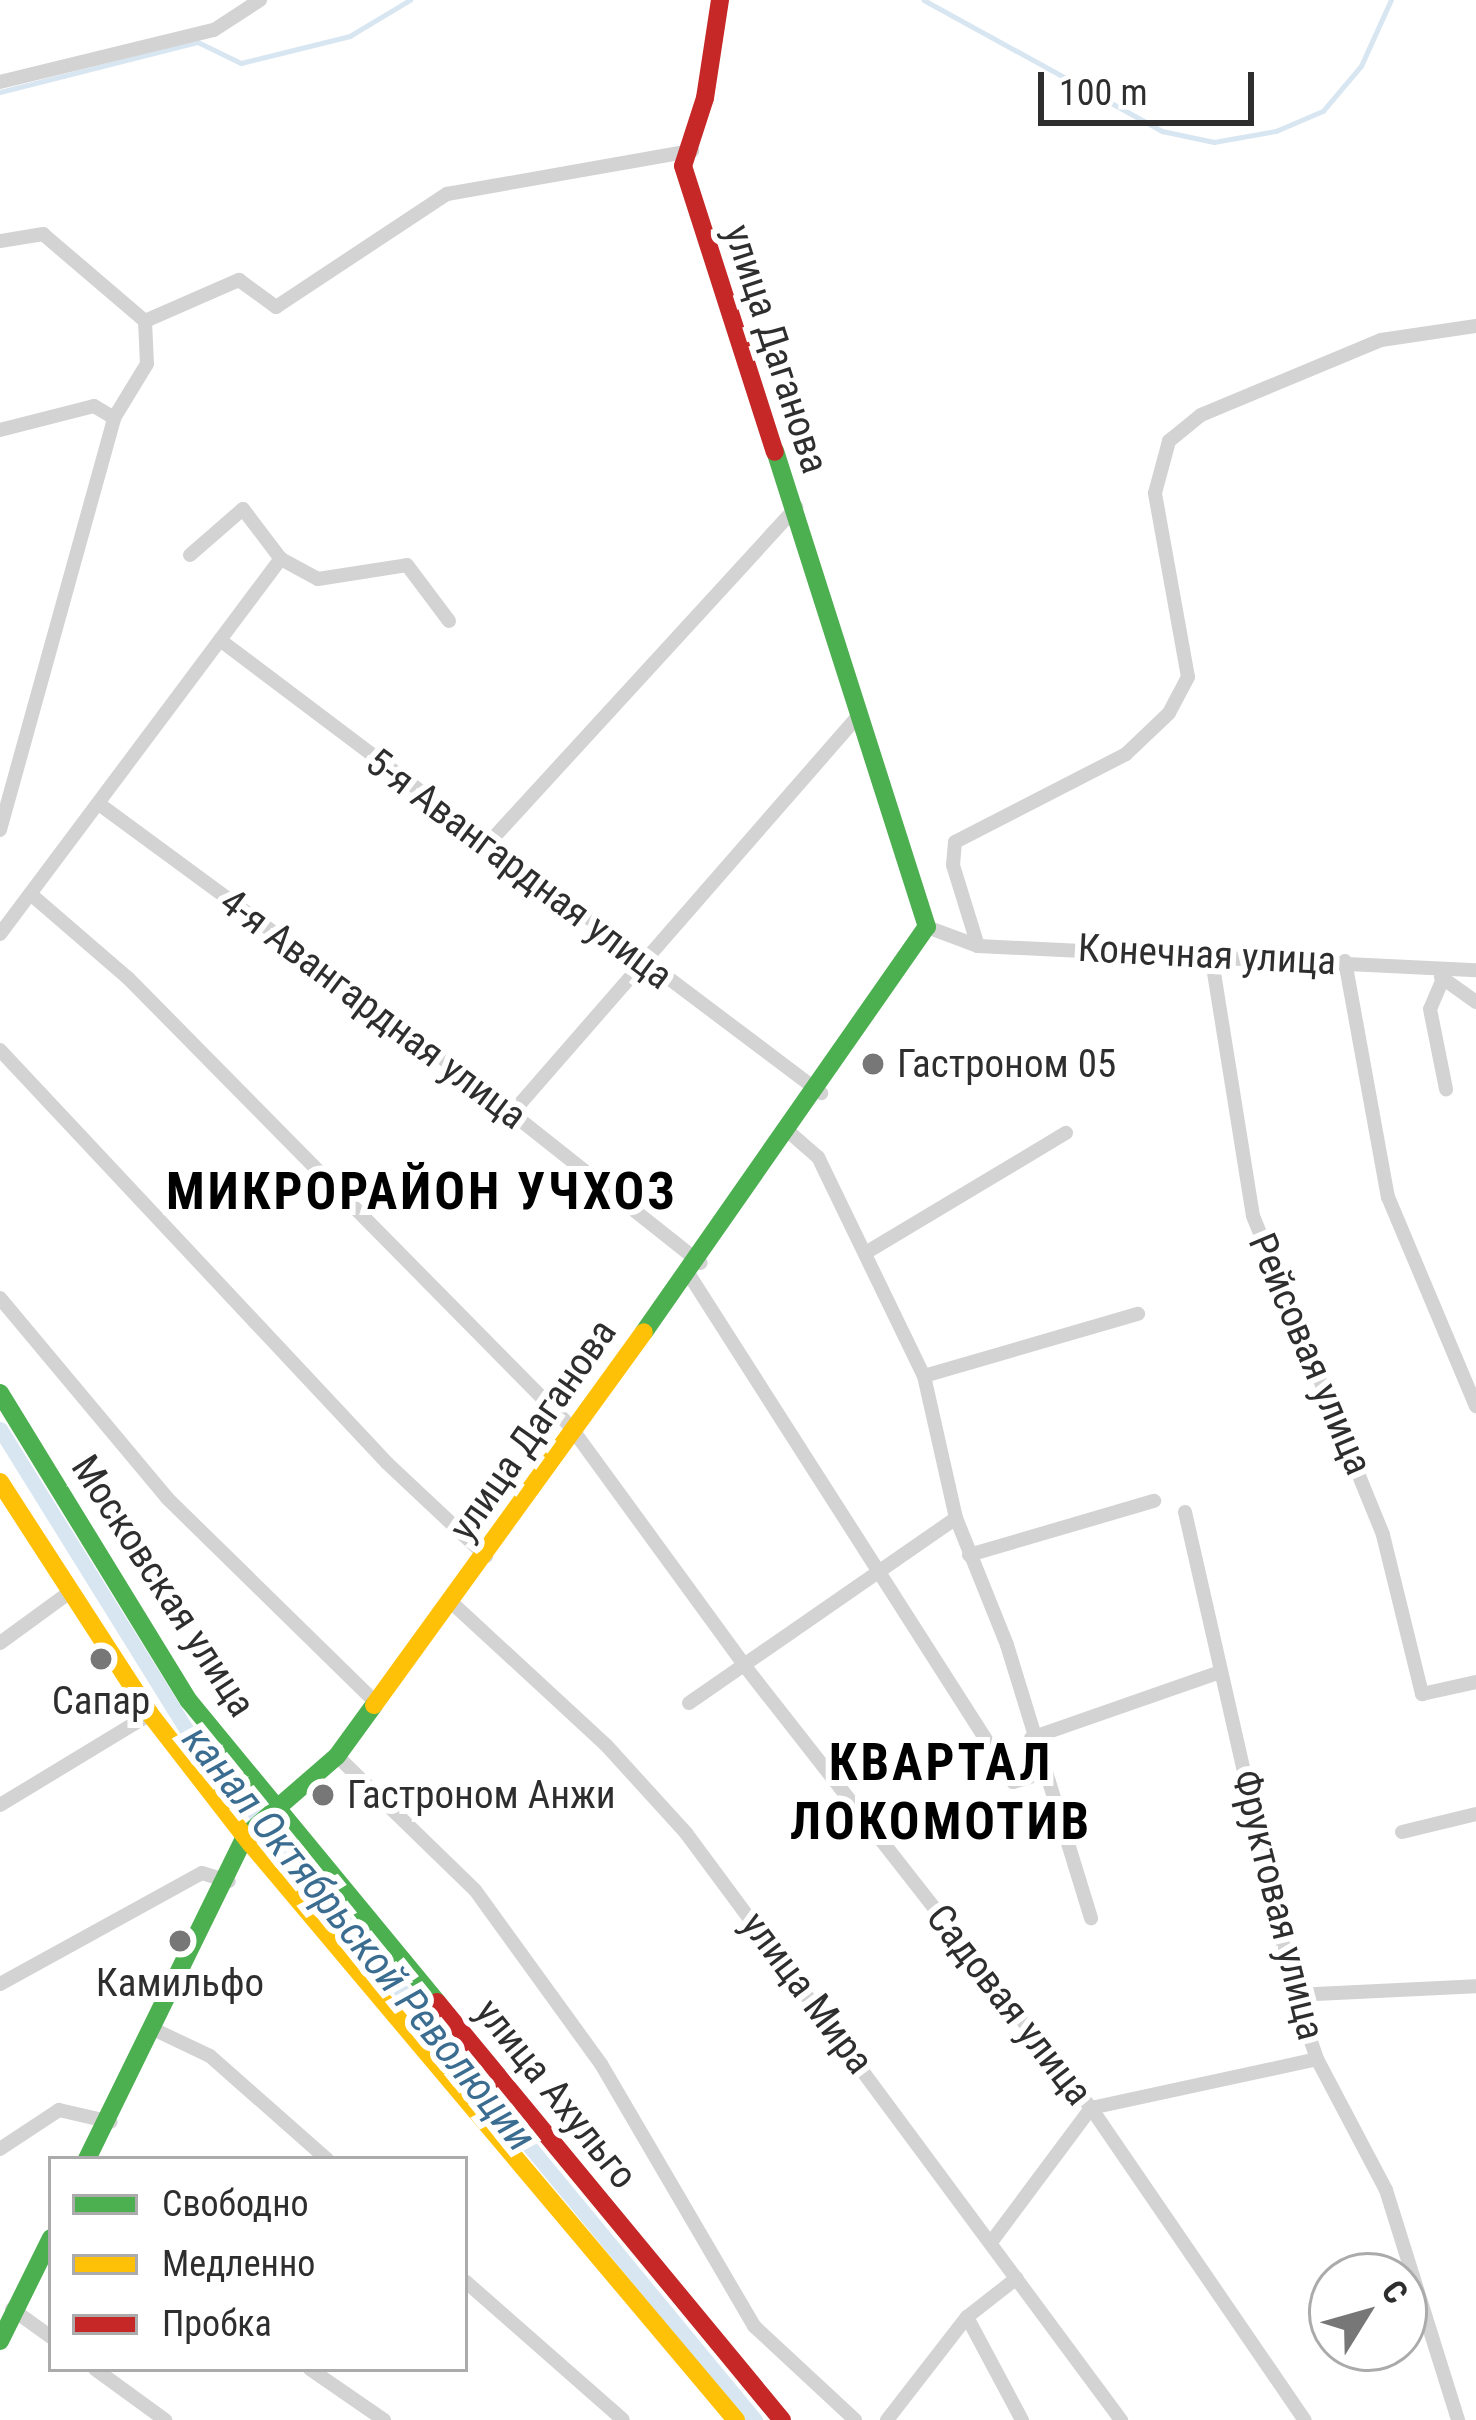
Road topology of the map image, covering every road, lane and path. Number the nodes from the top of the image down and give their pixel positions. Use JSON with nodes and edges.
{"nodes":[{"id":1,"x":260,"y":0,"type":"edge"},
{"id":2,"x":723,"y":0,"type":"edge"},
{"id":3,"x":0,"y":82,"type":"edge"},
{"id":4,"x":690,"y":151,"type":"junction"},
{"id":5,"x":0,"y":241,"type":"edge"},
{"id":6,"x":145,"y":321,"type":"junction"},
{"id":7,"x":1476,"y":326,"type":"edge"},
{"id":8,"x":114,"y":418,"type":"junction"},
{"id":9,"x":0,"y":430,"type":"edge"},
{"id":10,"x":795,"y":508,"type":"junction"},
{"id":11,"x":190,"y":555,"type":"dead end"},
{"id":12,"x":281,"y":559,"type":"junction"},
{"id":13,"x":449,"y":621,"type":"dead end"},
{"id":14,"x":220,"y":640,"type":"junction"},
{"id":15,"x":861,"y":714,"type":"junction"},
{"id":16,"x":99,"y":804,"type":"junction"},
{"id":17,"x":0,"y":830,"type":"edge"},
{"id":18,"x":485,"y":847,"type":"junction"},
{"id":19,"x":34,"y":897,"type":"junction"},
{"id":20,"x":928,"y":928,"type":"junction"},
{"id":21,"x":0,"y":934,"type":"edge"},
{"id":22,"x":979,"y":946,"type":"junction"},
{"id":23,"x":1211,"y":954,"type":"junction"},
{"id":24,"x":1345,"y":962,"type":"junction"},
{"id":25,"x":643,"y":963,"type":"junction"},
{"id":26,"x":1476,"y":970,"type":"edge"},
{"id":27,"x":1439,"y":974,"type":"junction"},
{"id":28,"x":1476,"y":1002,"type":"edge"},
{"id":29,"x":0,"y":1049,"type":"edge"},
{"id":30,"x":1446,"y":1089,"type":"dead end"},
{"id":31,"x":819,"y":1092,"type":"junction"},
{"id":32,"x":512,"y":1113,"type":"junction"},
{"id":33,"x":791,"y":1133,"type":"junction"},
{"id":34,"x":1066,"y":1133,"type":"dead end"},
{"id":35,"x":867,"y":1252,"type":"junction"},
{"id":36,"x":694,"y":1268,"type":"junction"},
{"id":37,"x":0,"y":1298,"type":"edge"},
{"id":38,"x":1138,"y":1314,"type":"dead end"},
{"id":39,"x":924,"y":1376,"type":"junction"},
{"id":40,"x":0,"y":1393,"type":"edge"},
{"id":41,"x":1476,"y":1406,"type":"edge"},
{"id":42,"x":572,"y":1428,"type":"junction"},
{"id":43,"x":0,"y":1482,"type":"edge"},
{"id":44,"x":1154,"y":1501,"type":"dead end"},
{"id":45,"x":1185,"y":1512,"type":"dead end"},
{"id":46,"x":956,"y":1518,"type":"junction"},
{"id":47,"x":969,"y":1555,"type":"junction"},
{"id":48,"x":486,"y":1556,"type":"junction"},
{"id":49,"x":880,"y":1571,"type":"junction"},
{"id":50,"x":70,"y":1592,"type":"junction"},
{"id":51,"x":452,"y":1604,"type":"junction"},
{"id":52,"x":0,"y":1642,"type":"edge"},
{"id":53,"x":744,"y":1665,"type":"junction"},
{"id":54,"x":1220,"y":1672,"type":"junction"},
{"id":55,"x":1476,"y":1682,"type":"edge"},
{"id":56,"x":689,"y":1702,"type":"dead end"},
{"id":57,"x":375,"y":1703,"type":"junction"},
{"id":58,"x":150,"y":1714,"type":"junction"},
{"id":59,"x":1030,"y":1738,"type":"junction"},
{"id":60,"x":339,"y":1758,"type":"junction"},
{"id":61,"x":1042,"y":1773,"type":"junction"},
{"id":62,"x":0,"y":1805,"type":"edge"},
{"id":63,"x":282,"y":1812,"type":"junction"},
{"id":64,"x":1476,"y":1814,"type":"edge"},
{"id":65,"x":1402,"y":1832,"type":"dead end"},
{"id":66,"x":248,"y":1840,"type":"junction"},
{"id":67,"x":228,"y":1881,"type":"junction"},
{"id":68,"x":1091,"y":1918,"type":"dead end"},
{"id":69,"x":0,"y":1984,"type":"edge"},
{"id":70,"x":1476,"y":1986,"type":"edge"},
{"id":71,"x":1295,"y":1995,"type":"junction"},
{"id":72,"x":153,"y":2028,"type":"junction"},
{"id":73,"x":1318,"y":2059,"type":"junction"},
{"id":74,"x":1091,"y":2108,"type":"junction"},
{"id":75,"x":108,"y":2122,"type":"junction"},
{"id":76,"x":0,"y":2149,"type":"edge"},
{"id":77,"x":91,"y":2156,"type":"edge"},
{"id":78,"x":324,"y":2156,"type":"edge"},
{"id":79,"x":48,"y":2240,"type":"edge"},
{"id":80,"x":992,"y":2241,"type":"junction"},
{"id":81,"x":1017,"y":2278,"type":"junction"},
{"id":82,"x":468,"y":2284,"type":"edge"},
{"id":83,"x":14,"y":2310,"type":"junction"},
{"id":84,"x":967,"y":2318,"type":"junction"},
{"id":85,"x":48,"y":2335,"type":"edge"},
{"id":86,"x":0,"y":2337,"type":"edge"},
{"id":87,"x":99,"y":2372,"type":"edge"},
{"id":88,"x":314,"y":2372,"type":"edge"},
{"id":89,"x":165,"y":2420,"type":"edge"},
{"id":90,"x":384,"y":2420,"type":"edge"},
{"id":91,"x":622,"y":2420,"type":"edge"},
{"id":92,"x":736,"y":2420,"type":"edge"},
{"id":93,"x":782,"y":2420,"type":"edge"},
{"id":94,"x":855,"y":2420,"type":"edge"},
{"id":95,"x":887,"y":2420,"type":"edge"},
{"id":96,"x":1022,"y":2420,"type":"edge"},
{"id":97,"x":1121,"y":2420,"type":"edge"},
{"id":98,"x":1305,"y":2420,"type":"edge"},
{"id":99,"x":1458,"y":2420,"type":"edge"}],
"edges":[{"from":1,"to":3,"type":"street"},
{"from":2,"to":4,"type":"main road","name":"улица Даганова"},
{"from":4,"to":6,"type":"street"},
{"from":4,"to":10,"type":"main road","name":"улица Даганова"},
{"from":5,"to":6,"type":"street"},
{"from":6,"to":8,"type":"street"},
{"from":7,"to":22,"type":"street"},
{"from":8,"to":9,"type":"street"},
{"from":8,"to":17,"type":"street"},
{"from":10,"to":15,"type":"main road","name":"улица Даганова"},
{"from":10,"to":18,"type":"street"},
{"from":11,"to":12,"type":"street"},
{"from":12,"to":13,"type":"street"},
{"from":12,"to":14,"type":"street"},
{"from":14,"to":16,"type":"street"},
{"from":14,"to":18,"type":"street","name":"5-я Авангардная улица"},
{"from":15,"to":20,"type":"main road","name":"улица Даганова"},
{"from":15,"to":25,"type":"street"},
{"from":16,"to":19,"type":"street"},
{"from":16,"to":32,"type":"street","name":"4-я Авангардная улица"},
{"from":18,"to":25,"type":"street","name":"5-я Авангардная улица"},
{"from":19,"to":21,"type":"street"},
{"from":19,"to":42,"type":"street","name":"Садовая улица"},
{"from":20,"to":22,"type":"street","name":"Конечная улица"},
{"from":20,"to":31,"type":"main road","name":"улица Даганова"},
{"from":22,"to":23,"type":"street","name":"Конечная улица"},
{"from":23,"to":24,"type":"street","name":"Конечная улица"},
{"from":23,"to":55,"type":"street","name":"Рейсовая улица"},
{"from":24,"to":27,"type":"street","name":"Конечная улица"},
{"from":24,"to":41,"type":"street"},
{"from":25,"to":31,"type":"street","name":"5-я Авангардная улица"},
{"from":25,"to":32,"type":"street"},
{"from":26,"to":27,"type":"street"},
{"from":27,"to":28,"type":"street","name":"Конечная улица"},
{"from":27,"to":30,"type":"street"},
{"from":29,"to":48,"type":"street"},
{"from":31,"to":33,"type":"main road","name":"улица Даганова"},
{"from":32,"to":36,"type":"street","name":"4-я Авангардная улица"},
{"from":33,"to":35,"type":"street"},
{"from":33,"to":36,"type":"main road","name":"улица Даганова"},
{"from":34,"to":35,"type":"street"},
{"from":35,"to":39,"type":"street"},
{"from":36,"to":42,"type":"main road","name":"улица Даганова"},
{"from":36,"to":49,"type":"street","name":"4-я Авангардная улица"},
{"from":37,"to":57,"type":"street"},
{"from":38,"to":39,"type":"street"},
{"from":39,"to":46,"type":"street"},
{"from":40,"to":63,"type":"main road","name":"Московская улица"},
{"from":42,"to":48,"type":"main road","name":"улица Даганова"},
{"from":42,"to":53,"type":"street","name":"Садовая улица"},
{"from":43,"to":50,"type":"main road"},
{"from":44,"to":47,"type":"street"},
{"from":45,"to":54,"type":"street","name":"Фруктовая улица"},
{"from":46,"to":47,"type":"street"},
{"from":46,"to":49,"type":"street"},
{"from":47,"to":59,"type":"street"},
{"from":48,"to":51,"type":"main road","name":"улица Даганова"},
{"from":49,"to":53,"type":"street"},
{"from":49,"to":61,"type":"street","name":"4-я Авангардная улица"},
{"from":50,"to":52,"type":"street"},
{"from":50,"to":58,"type":"main road"},
{"from":51,"to":57,"type":"main road","name":"улица Даганова"},
{"from":51,"to":80,"type":"street","name":"улица Мира"},
{"from":53,"to":56,"type":"street"},
{"from":53,"to":74,"type":"street","name":"Садовая улица"},
{"from":54,"to":59,"type":"street"},
{"from":54,"to":71,"type":"street","name":"Фруктовая улица"},
{"from":57,"to":60,"type":"main road","name":"улица Даганова"},
{"from":58,"to":62,"type":"street"},
{"from":58,"to":66,"type":"main road"},
{"from":59,"to":61,"type":"street"},
{"from":60,"to":63,"type":"main road","name":"улица Даганова"},
{"from":60,"to":94,"type":"street"},
{"from":61,"to":68,"type":"street"},
{"from":63,"to":66,"type":"main road","name":"улица Даганова"},
{"from":63,"to":93,"type":"main road","name":"улица Ахульго"},
{"from":64,"to":65,"type":"street"},
{"from":66,"to":67,"type":"main road","name":"улица Даганова"},
{"from":66,"to":92,"type":"main road"},
{"from":67,"to":69,"type":"street"},
{"from":67,"to":72,"type":"main road","name":"улица Даганова"},
{"from":70,"to":71,"type":"street"},
{"from":71,"to":73,"type":"street","name":"Фруктовая улица"},
{"from":72,"to":75,"type":"main road","name":"улица Даганова"},
{"from":72,"to":78,"type":"street"},
{"from":73,"to":74,"type":"street"},
{"from":73,"to":99,"type":"street","name":"Фруктовая улица"},
{"from":74,"to":80,"type":"street"},
{"from":74,"to":98,"type":"street","name":"Садовая улица"},
{"from":75,"to":76,"type":"street"},
{"from":75,"to":77,"type":"main road","name":"улица Даганова"},
{"from":79,"to":83,"type":"main road"},
{"from":80,"to":81,"type":"street","name":"улица Мира"},
{"from":81,"to":84,"type":"street"},
{"from":81,"to":97,"type":"street","name":"улица Мира"},
{"from":82,"to":91,"type":"street"},
{"from":83,"to":85,"type":"street"},
{"from":83,"to":86,"type":"main road"},
{"from":84,"to":95,"type":"street"},
{"from":84,"to":96,"type":"street"},
{"from":87,"to":89,"type":"street"},
{"from":88,"to":90,"type":"street"}]}
